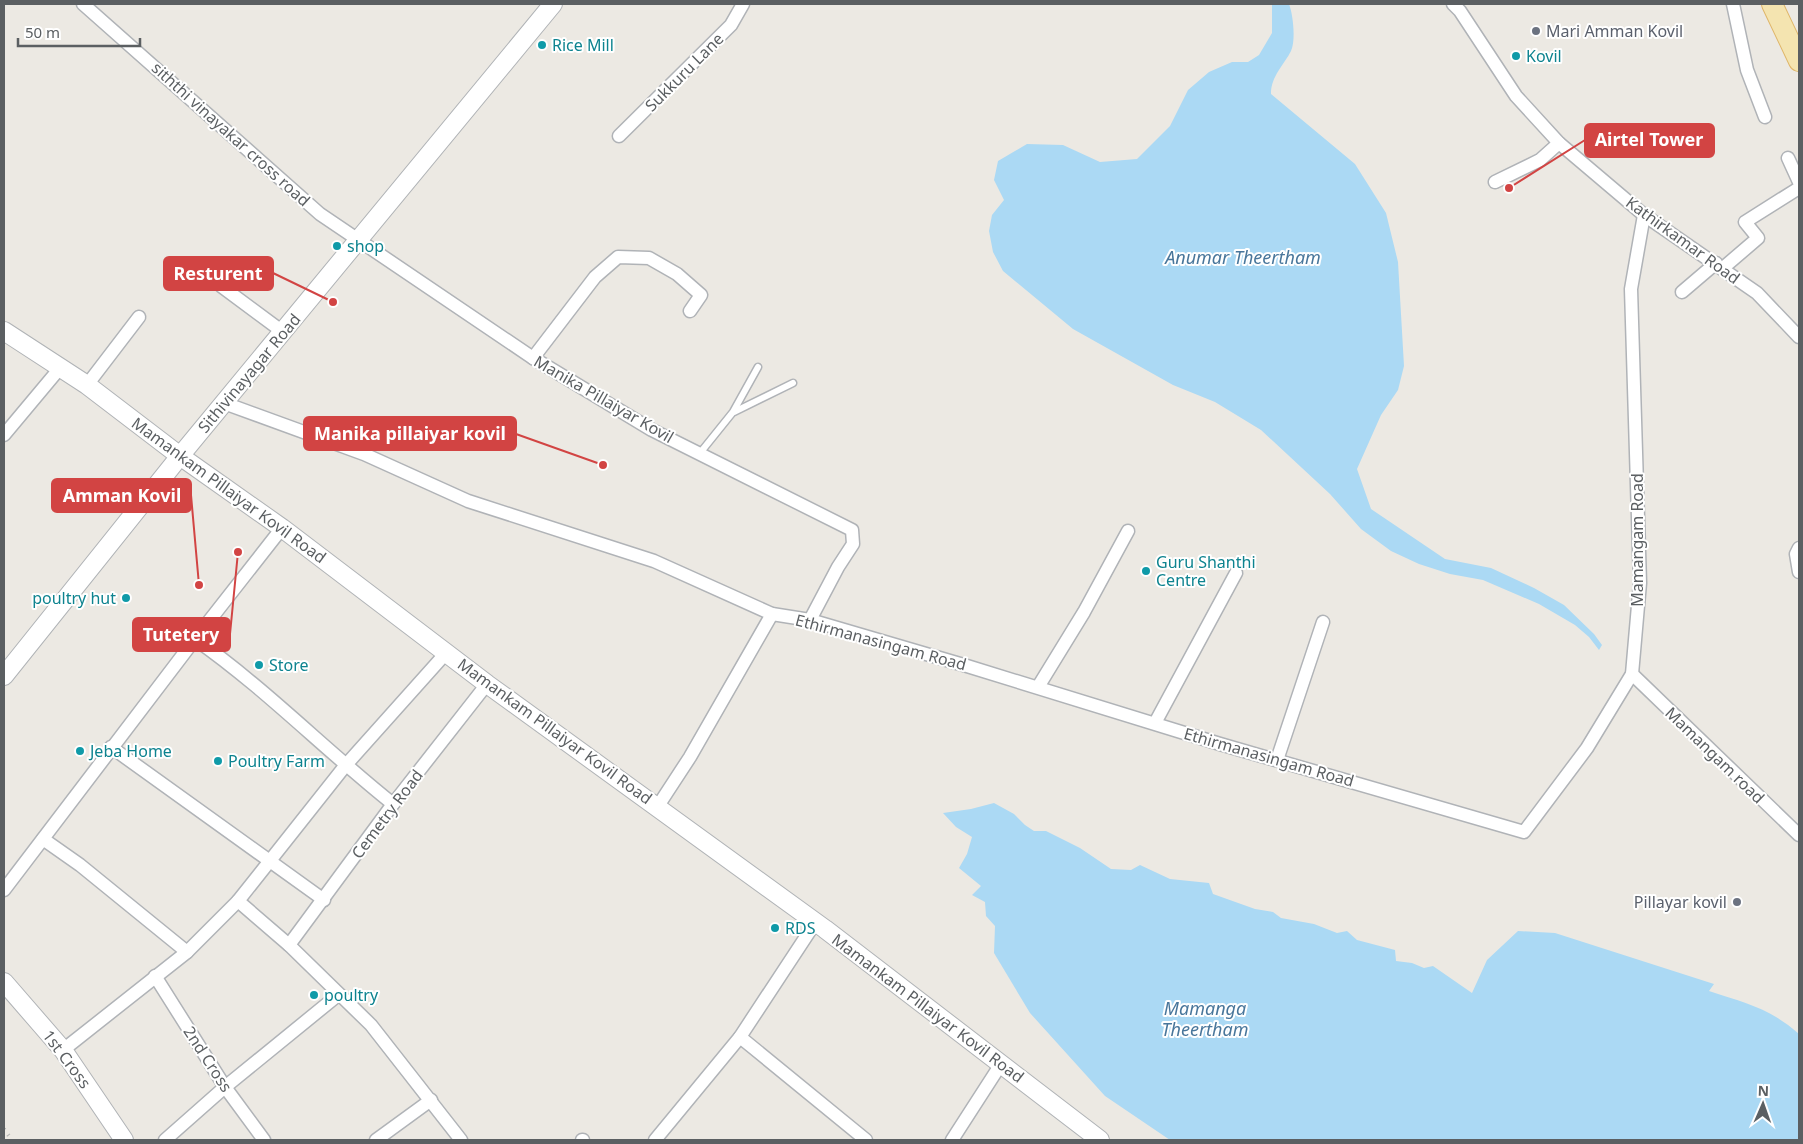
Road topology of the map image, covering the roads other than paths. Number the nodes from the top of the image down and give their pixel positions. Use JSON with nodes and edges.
{"nodes":[{"id":1,"x":83,"y":4,"type":"edge"},
{"id":2,"x":553,"y":4,"type":"edge"},
{"id":3,"x":743,"y":4,"type":"edge"},
{"id":4,"x":1453,"y":4,"type":"edge"},
{"id":5,"x":1734,"y":4,"type":"edge"},
{"id":6,"x":1772,"y":4,"type":"edge"},
{"id":7,"x":1799,"y":61,"type":"edge"},
{"id":8,"x":1764,"y":117,"type":"dead end"},
{"id":9,"x":619,"y":136,"type":"dead end"},
{"id":10,"x":1559,"y":143,"type":"junction"},
{"id":11,"x":1788,"y":158,"type":"dead end"},
{"id":12,"x":1495,"y":182,"type":"dead end"},
{"id":13,"x":1799,"y":182,"type":"edge"},
{"id":14,"x":1799,"y":188,"type":"edge"},
{"id":15,"x":1644,"y":215,"type":"junction"},
{"id":16,"x":360,"y":240,"type":"junction"},
{"id":17,"x":1719,"y":265,"type":"junction"},
{"id":18,"x":221,"y":286,"type":"dead end"},
{"id":19,"x":1682,"y":292,"type":"dead end"},
{"id":20,"x":690,"y":311,"type":"dead end"},
{"id":21,"x":138,"y":317,"type":"dead end"},
{"id":22,"x":4,"y":330,"type":"edge"},
{"id":23,"x":283,"y":332,"type":"junction"},
{"id":24,"x":1799,"y":337,"type":"edge"},
{"id":25,"x":533,"y":358,"type":"junction"},
{"id":26,"x":758,"y":367,"type":"dead end"},
{"id":27,"x":60,"y":368,"type":"junction"},
{"id":28,"x":793,"y":384,"type":"dead end"},
{"id":29,"x":87,"y":385,"type":"junction"},
{"id":30,"x":224,"y":403,"type":"junction"},
{"id":31,"x":733,"y":412,"type":"junction"},
{"id":32,"x":4,"y":435,"type":"edge"},
{"id":33,"x":700,"y":453,"type":"junction"},
{"id":34,"x":180,"y":456,"type":"junction"},
{"id":35,"x":282,"y":528,"type":"junction"},
{"id":36,"x":1128,"y":531,"type":"dead end"},
{"id":37,"x":1799,"y":548,"type":"edge"},
{"id":38,"x":1799,"y":572,"type":"edge"},
{"id":39,"x":1236,"y":573,"type":"dead end"},
{"id":40,"x":772,"y":614,"type":"junction"},
{"id":41,"x":810,"y":620,"type":"junction"},
{"id":42,"x":1323,"y":622,"type":"dead end"},
{"id":43,"x":194,"y":639,"type":"junction"},
{"id":44,"x":446,"y":653,"type":"junction"},
{"id":45,"x":1632,"y":674,"type":"junction"},
{"id":46,"x":4,"y":676,"type":"edge"},
{"id":47,"x":487,"y":684,"type":"junction"},
{"id":48,"x":1038,"y":687,"type":"junction"},
{"id":49,"x":1154,"y":724,"type":"junction"},
{"id":50,"x":111,"y":747,"type":"junction"},
{"id":51,"x":1277,"y":760,"type":"junction"},
{"id":52,"x":345,"y":766,"type":"junction"},
{"id":53,"x":393,"y":804,"type":"junction"},
{"id":54,"x":658,"y":806,"type":"junction"},
{"id":55,"x":1524,"y":832,"type":"joint"},
{"id":56,"x":1799,"y":835,"type":"edge"},
{"id":57,"x":43,"y":840,"type":"junction"},
{"id":58,"x":270,"y":862,"type":"junction"},
{"id":59,"x":4,"y":890,"type":"edge"},
{"id":60,"x":324,"y":900,"type":"junction"},
{"id":61,"x":238,"y":901,"type":"junction"},
{"id":62,"x":815,"y":923,"type":"junction"},
{"id":63,"x":290,"y":945,"type":"junction"},
{"id":64,"x":187,"y":952,"type":"junction"},
{"id":65,"x":155,"y":976,"type":"junction"},
{"id":66,"x":4,"y":982,"type":"edge"},
{"id":67,"x":338,"y":995,"type":"junction"},
{"id":68,"x":740,"y":1037,"type":"junction"},
{"id":69,"x":63,"y":1050,"type":"junction"},
{"id":70,"x":1002,"y":1064,"type":"junction"},
{"id":71,"x":226,"y":1087,"type":"junction"},
{"id":72,"x":431,"y":1100,"type":"junction"},
{"id":73,"x":124,"y":1140,"type":"edge"},
{"id":74,"x":165,"y":1140,"type":"edge"},
{"id":75,"x":264,"y":1140,"type":"edge"},
{"id":76,"x":376,"y":1140,"type":"edge"},
{"id":77,"x":461,"y":1140,"type":"edge"},
{"id":78,"x":655,"y":1140,"type":"edge"},
{"id":79,"x":866,"y":1140,"type":"edge"},
{"id":80,"x":952,"y":1140,"type":"edge"},
{"id":81,"x":1100,"y":1140,"type":"edge"}],
"edges":[{"from":1,"to":16,"type":"street","name":"siththi vinayakar cross road"},
{"from":2,"to":16,"type":"main road","name":"Sithivinayagar Road"},
{"from":3,"to":9,"type":"street","name":"Sukkuru Lane"},
{"from":4,"to":10,"type":"street","name":"Kathirkamar Road"},
{"from":5,"to":8,"type":"street"},
{"from":6,"to":7,"type":"main road"},
{"from":10,"to":12,"type":"street"},
{"from":10,"to":15,"type":"street","name":"Kathirkamar Road"},
{"from":11,"to":13,"type":"street"},
{"from":14,"to":17,"type":"street"},
{"from":15,"to":17,"type":"street","name":"Kathirkamar Road"},
{"from":15,"to":45,"type":"street","name":"Mamangam Road"},
{"from":16,"to":23,"type":"main road","name":"Sithivinayagar Road"},
{"from":16,"to":25,"type":"street","name":"Manika Pillaiyar Kovil"},
{"from":17,"to":19,"type":"street"},
{"from":17,"to":24,"type":"street","name":"Kathirkamar Road"},
{"from":18,"to":23,"type":"street"},
{"from":20,"to":25,"type":"street"},
{"from":21,"to":29,"type":"street"},
{"from":22,"to":27,"type":"main road","name":"Mamankam Pillaiyar Kovil Road"},
{"from":23,"to":30,"type":"main road","name":"Sithivinayagar Road"},
{"from":25,"to":33,"type":"street","name":"Manika Pillaiyar Kovil"},
{"from":26,"to":31,"type":"lane"},
{"from":27,"to":29,"type":"main road","name":"Mamankam Pillaiyar Kovil Road"},
{"from":27,"to":32,"type":"street"},
{"from":28,"to":31,"type":"lane"},
{"from":29,"to":34,"type":"main road","name":"Mamankam Pillaiyar Kovil Road"},
{"from":30,"to":34,"type":"main road","name":"Sithivinayagar Road"},
{"from":30,"to":40,"type":"street","name":"Ethirmanasingam Road"},
{"from":31,"to":33,"type":"lane"},
{"from":33,"to":41,"type":"street","name":"Manika Pillaiyar Kovil"},
{"from":34,"to":35,"type":"main road","name":"Mamankam Pillaiyar Kovil Road"},
{"from":34,"to":46,"type":"main road","name":"Sithivinayagar Road"},
{"from":35,"to":43,"type":"street"},
{"from":35,"to":44,"type":"main road","name":"Mamankam Pillaiyar Kovil Road"},
{"from":36,"to":48,"type":"street"},
{"from":37,"to":38,"type":"street"},
{"from":39,"to":49,"type":"street"},
{"from":40,"to":41,"type":"street","name":"Ethirmanasingam Road"},
{"from":40,"to":54,"type":"street"},
{"from":41,"to":48,"type":"street","name":"Ethirmanasingam Road"},
{"from":42,"to":51,"type":"street"},
{"from":43,"to":50,"type":"street"},
{"from":43,"to":52,"type":"street"},
{"from":44,"to":47,"type":"main road","name":"Mamankam Pillaiyar Kovil Road"},
{"from":44,"to":52,"type":"street"},
{"from":45,"to":55,"type":"street","name":"Mamangam Road"},
{"from":45,"to":56,"type":"street","name":"Mamangam road"},
{"from":47,"to":53,"type":"street","name":"Cemetry Road"},
{"from":47,"to":54,"type":"main road","name":"Mamankam Pillaiyar Kovil Road"},
{"from":48,"to":49,"type":"street","name":"Ethirmanasingam Road"},
{"from":49,"to":51,"type":"street","name":"Ethirmanasingam Road"},
{"from":50,"to":57,"type":"street"},
{"from":50,"to":58,"type":"street"},
{"from":51,"to":55,"type":"street","name":"Ethirmanasingam Road"},
{"from":52,"to":53,"type":"street"},
{"from":52,"to":58,"type":"street"},
{"from":53,"to":60,"type":"street","name":"Cemetry Road"},
{"from":54,"to":62,"type":"main road","name":"Mamankam Pillaiyar Kovil Road"},
{"from":57,"to":59,"type":"street"},
{"from":57,"to":64,"type":"street"},
{"from":58,"to":60,"type":"street"},
{"from":58,"to":61,"type":"street"},
{"from":60,"to":63,"type":"street","name":"Cemetry Road"},
{"from":61,"to":63,"type":"street"},
{"from":61,"to":64,"type":"street"},
{"from":62,"to":68,"type":"street"},
{"from":62,"to":70,"type":"main road","name":"Mamankam Pillaiyar Kovil Road"},
{"from":63,"to":67,"type":"street"},
{"from":64,"to":65,"type":"street"},
{"from":65,"to":69,"type":"street"},
{"from":65,"to":71,"type":"street","name":"2nd Cross"},
{"from":66,"to":69,"type":"main road","name":"1st Cross"},
{"from":67,"to":71,"type":"street"},
{"from":67,"to":72,"type":"street"},
{"from":68,"to":78,"type":"street"},
{"from":68,"to":79,"type":"street"},
{"from":69,"to":73,"type":"main road","name":"1st Cross"},
{"from":70,"to":80,"type":"street"},
{"from":70,"to":81,"type":"main road","name":"Mamankam Pillaiyar Kovil Road"},
{"from":71,"to":74,"type":"street"},
{"from":71,"to":75,"type":"street","name":"2nd Cross"},
{"from":72,"to":76,"type":"street"},
{"from":72,"to":77,"type":"street"}]}
